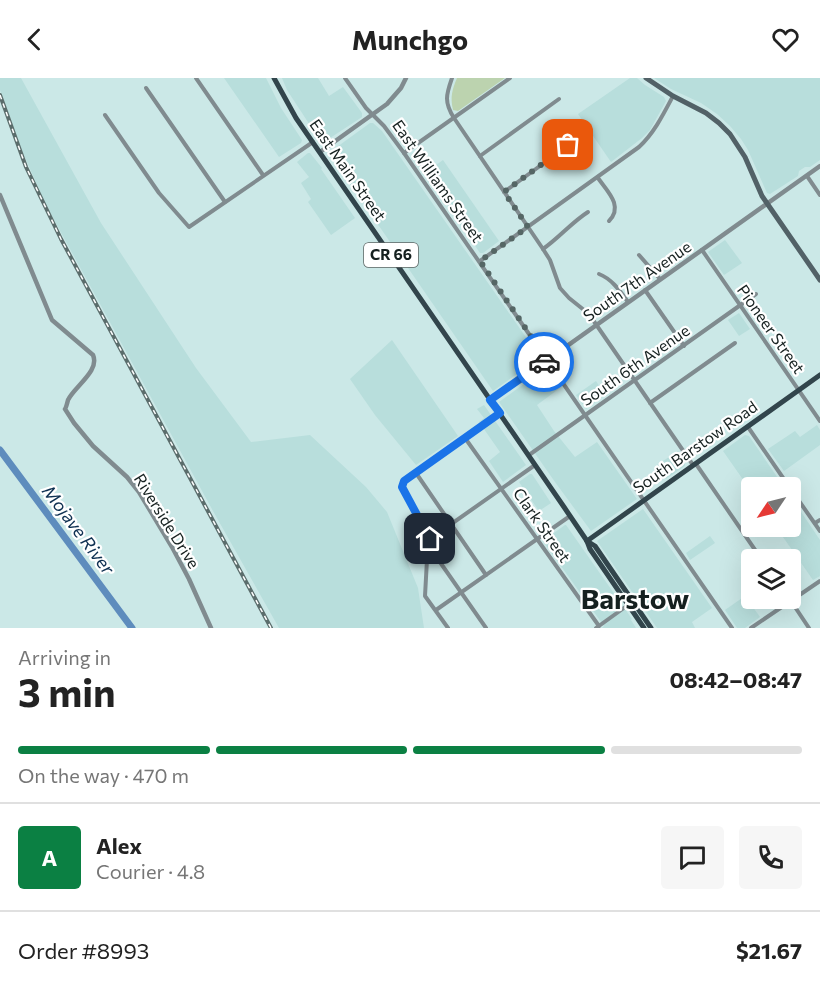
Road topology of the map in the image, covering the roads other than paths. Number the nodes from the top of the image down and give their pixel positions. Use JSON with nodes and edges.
{"nodes":[{"id":1,"x":196,"y":78,"type":"edge"},
{"id":2,"x":274,"y":78,"type":"edge"},
{"id":3,"x":345,"y":78,"type":"edge"},
{"id":4,"x":406,"y":78,"type":"edge"},
{"id":5,"x":452,"y":78,"type":"edge"},
{"id":6,"x":510,"y":78,"type":"edge"},
{"id":7,"x":646,"y":78,"type":"edge"},
{"id":8,"x":146,"y":88,"type":"dead end"},
{"id":9,"x":673,"y":96,"type":"junction"},
{"id":10,"x":559,"y":99,"type":"dead end"},
{"id":11,"x":105,"y":115,"type":"dead end"},
{"id":12,"x":372,"y":115,"type":"junction"},
{"id":13,"x":454,"y":118,"type":"junction"},
{"id":14,"x":584,"y":134,"type":"dead end"},
{"id":15,"x":313,"y":142,"type":"junction"},
{"id":16,"x":320,"y":152,"type":"junction"},
{"id":17,"x":404,"y":153,"type":"junction"},
{"id":18,"x":480,"y":156,"type":"junction"},
{"id":19,"x":820,"y":166,"type":"edge"},
{"id":20,"x":263,"y":175,"type":"junction"},
{"id":21,"x":807,"y":176,"type":"junction"},
{"id":22,"x":598,"y":178,"type":"junction"},
{"id":23,"x":504,"y":192,"type":"junction"},
{"id":24,"x":0,"y":195,"type":"edge"},
{"id":25,"x":820,"y":195,"type":"edge"},
{"id":26,"x":225,"y":202,"type":"junction"},
{"id":27,"x":767,"y":204,"type":"junction"},
{"id":28,"x":588,"y":212,"type":"dead end"},
{"id":29,"x":609,"y":221,"type":"dead end"},
{"id":30,"x":528,"y":227,"type":"junction"},
{"id":31,"x":543,"y":249,"type":"junction"},
{"id":32,"x":702,"y":250,"type":"junction"},
{"id":33,"x":639,"y":255,"type":"dead end"},
{"id":34,"x":480,"y":261,"type":"junction"},
{"id":35,"x":599,"y":274,"type":"dead end"},
{"id":36,"x":660,"y":279,"type":"junction"},
{"id":37,"x":820,"y":280,"type":"edge"},
{"id":38,"x":645,"y":290,"type":"junction"},
{"id":39,"x":756,"y":294,"type":"dead end"},
{"id":40,"x":628,"y":302,"type":"junction"},
{"id":41,"x":740,"y":306,"type":"junction"},
{"id":42,"x":596,"y":325,"type":"junction"},
{"id":43,"x":735,"y":343,"type":"dead end"},
{"id":44,"x":684,"y":346,"type":"junction"},
{"id":45,"x":547,"y":360,"type":"junction"},
{"id":46,"x":820,"y":375,"type":"edge"},
{"id":47,"x":634,"y":380,"type":"junction"},
{"id":48,"x":798,"y":390,"type":"junction"},
{"id":49,"x":490,"y":400,"type":"junction"},
{"id":50,"x":650,"y":403,"type":"junction"},
{"id":51,"x":500,"y":413,"type":"junction"},
{"id":52,"x":585,"y":414,"type":"junction"},
{"id":53,"x":820,"y":421,"type":"edge"},
{"id":54,"x":747,"y":426,"type":"junction"},
{"id":55,"x":465,"y":438,"type":"junction"},
{"id":56,"x":529,"y":455,"type":"junction"},
{"id":57,"x":694,"y":464,"type":"junction"},
{"id":58,"x":535,"y":465,"type":"junction"},
{"id":59,"x":416,"y":473,"type":"junction"},
{"id":60,"x":782,"y":477,"type":"edge"},
{"id":61,"x":502,"y":488,"type":"junction"},
{"id":62,"x":644,"y":500,"type":"junction"},
{"id":63,"x":801,"y":503,"type":"edge"},
{"id":64,"x":570,"y":516,"type":"junction"},
{"id":65,"x":820,"y":520,"type":"edge"},
{"id":66,"x":815,"y":523,"type":"junction"},
{"id":67,"x":451,"y":524,"type":"junction"},
{"id":68,"x":820,"y":531,"type":"edge"},
{"id":69,"x":430,"y":539,"type":"junction"},
{"id":70,"x":537,"y":539,"type":"junction"},
{"id":71,"x":587,"y":541,"type":"junction"},
{"id":72,"x":428,"y":544,"type":"junction"},
{"id":73,"x":754,"y":549,"type":"edge"},
{"id":74,"x":486,"y":575,"type":"junction"},
{"id":75,"x":820,"y":581,"type":"edge"},
{"id":76,"x":461,"y":592,"type":"junction"},
{"id":77,"x":801,"y":593,"type":"edge"},
{"id":78,"x":628,"y":605,"type":"junction"},
{"id":79,"x":777,"y":609,"type":"edge"},
{"id":80,"x":796,"y":609,"type":"edge"},
{"id":81,"x":436,"y":610,"type":"junction"},
{"id":82,"x":597,"y":627,"type":"edge"},
{"id":83,"x":211,"y":628,"type":"edge"},
{"id":84,"x":448,"y":628,"type":"edge"},
{"id":85,"x":486,"y":628,"type":"edge"},
{"id":86,"x":644,"y":628,"type":"edge"},
{"id":87,"x":651,"y":628,"type":"edge"},
{"id":88,"x":732,"y":628,"type":"edge"},
{"id":89,"x":751,"y":628,"type":"edge"},
{"id":90,"x":809,"y":628,"type":"edge"}],
"edges":[{"from":1,"to":20,"type":"street"},
{"from":2,"to":15,"type":"main road","name":"East Main Street","number":"CR 66"},
{"from":3,"to":12,"type":"street","name":"East Williams Street"},
{"from":4,"to":12,"type":"street"},
{"from":5,"to":13,"type":"street"},
{"from":6,"to":13,"type":"street"},
{"from":7,"to":9,"type":"main road"},
{"from":8,"to":26,"type":"street"},
{"from":9,"to":22,"type":"street"},
{"from":9,"to":27,"type":"main road"},
{"from":10,"to":18,"type":"street"},
{"from":11,"to":26,"type":"street"},
{"from":12,"to":16,"type":"street"},
{"from":12,"to":17,"type":"street","name":"East Williams Street"},
{"from":13,"to":17,"type":"street"},
{"from":13,"to":18,"type":"street"},
{"from":14,"to":23,"type":"street"},
{"from":15,"to":16,"type":"main road","name":"East Main Street","number":"CR 66"},
{"from":15,"to":20,"type":"street"},
{"from":16,"to":49,"type":"main road","name":"East Main Street","number":"CR 66"},
{"from":17,"to":34,"type":"street","name":"East Williams Street"},
{"from":18,"to":23,"type":"street"},
{"from":19,"to":21,"type":"street","name":"South 7th Avenue"},
{"from":20,"to":26,"type":"street"},
{"from":21,"to":25,"type":"street"},
{"from":21,"to":27,"type":"street","name":"South 7th Avenue"},
{"from":22,"to":29,"type":"street"},
{"from":22,"to":30,"type":"street"},
{"from":23,"to":30,"type":"street"},
{"from":24,"to":83,"type":"street","name":"Riverside Drive"},
{"from":27,"to":32,"type":"street","name":"South 7th Avenue"},
{"from":27,"to":37,"type":"main road"},
{"from":28,"to":31,"type":"street"},
{"from":30,"to":31,"type":"street"},
{"from":30,"to":34,"type":"street"},
{"from":31,"to":42,"type":"street"},
{"from":32,"to":36,"type":"street","name":"South 7th Avenue"},
{"from":32,"to":41,"type":"street","name":"Pioneer Street"},
{"from":33,"to":36,"type":"street"},
{"from":34,"to":45,"type":"street","name":"East Williams Street"},
{"from":35,"to":40,"type":"street"},
{"from":36,"to":38,"type":"street","name":"South 7th Avenue"},
{"from":38,"to":40,"type":"street","name":"South 7th Avenue"},
{"from":38,"to":44,"type":"street"},
{"from":39,"to":41,"type":"street","name":"South 6th Avenue"},
{"from":40,"to":42,"type":"street","name":"South 7th Avenue"},
{"from":41,"to":44,"type":"street","name":"South 6th Avenue"},
{"from":41,"to":48,"type":"street","name":"Pioneer Street"},
{"from":42,"to":45,"type":"street","name":"South 7th Avenue"},
{"from":42,"to":47,"type":"street"},
{"from":43,"to":50,"type":"street"},
{"from":44,"to":47,"type":"street","name":"South 6th Avenue"},
{"from":45,"to":49,"type":"street","name":"South 7th Avenue"},
{"from":45,"to":52,"type":"street","name":"East Williams Street"},
{"from":46,"to":48,"type":"main road","name":"South Barstow Road"},
{"from":47,"to":50,"type":"street"},
{"from":47,"to":52,"type":"street","name":"South 6th Avenue"},
{"from":48,"to":53,"type":"street","name":"Pioneer Street"},
{"from":48,"to":54,"type":"main road","name":"South Barstow Road"},
{"from":49,"to":51,"type":"main road","name":"East Main Street","number":"CR 66"},
{"from":50,"to":57,"type":"street"},
{"from":51,"to":55,"type":"street"},
{"from":51,"to":56,"type":"main road","name":"East Main Street","number":"CR 66"},
{"from":52,"to":56,"type":"street","name":"South 6th Avenue"},
{"from":52,"to":62,"type":"street","name":"East Williams Street"},
{"from":54,"to":57,"type":"main road","name":"South Barstow Road"},
{"from":54,"to":60,"type":"street"},
{"from":55,"to":59,"type":"street"},
{"from":55,"to":61,"type":"street","name":"Clark Street"},
{"from":56,"to":58,"type":"main road","name":"East Main Street","number":"CR 66"},
{"from":57,"to":62,"type":"main road","name":"South Barstow Road"},
{"from":57,"to":73,"type":"street"},
{"from":58,"to":61,"type":"street"},
{"from":58,"to":64,"type":"main road","name":"East Main Street","number":"CR 66"},
{"from":59,"to":67,"type":"street"},
{"from":59,"to":69,"type":"street"},
{"from":61,"to":67,"type":"street"},
{"from":61,"to":70,"type":"street","name":"Clark Street"},
{"from":62,"to":71,"type":"main road","name":"South Barstow Road"},
{"from":62,"to":88,"type":"street","name":"East Williams Street"},
{"from":63,"to":66,"type":"street"},
{"from":64,"to":70,"type":"street"},
{"from":64,"to":71,"type":"main road","name":"East Main Street","number":"CR 66"},
{"from":65,"to":66,"type":"street"},
{"from":66,"to":68,"type":"street"},
{"from":67,"to":69,"type":"street"},
{"from":67,"to":74,"type":"street"},
{"from":69,"to":72,"type":"street"},
{"from":70,"to":74,"type":"street"},
{"from":70,"to":82,"type":"street","name":"Clark Street"},
{"from":71,"to":78,"type":"main road","name":"East Main Street","number":"CR 66"},
{"from":71,"to":87,"type":"main road","name":"East Main Street","number":"CR 66"},
{"from":72,"to":76,"type":"street"},
{"from":72,"to":81,"type":"street"},
{"from":74,"to":76,"type":"street"},
{"from":75,"to":77,"type":"street"},
{"from":76,"to":81,"type":"street"},
{"from":76,"to":85,"type":"street"},
{"from":78,"to":82,"type":"street"},
{"from":78,"to":86,"type":"main road","name":"East Main Street","number":"CR 66"},
{"from":79,"to":89,"type":"street"},
{"from":80,"to":90,"type":"street"},
{"from":81,"to":84,"type":"street"}]}
